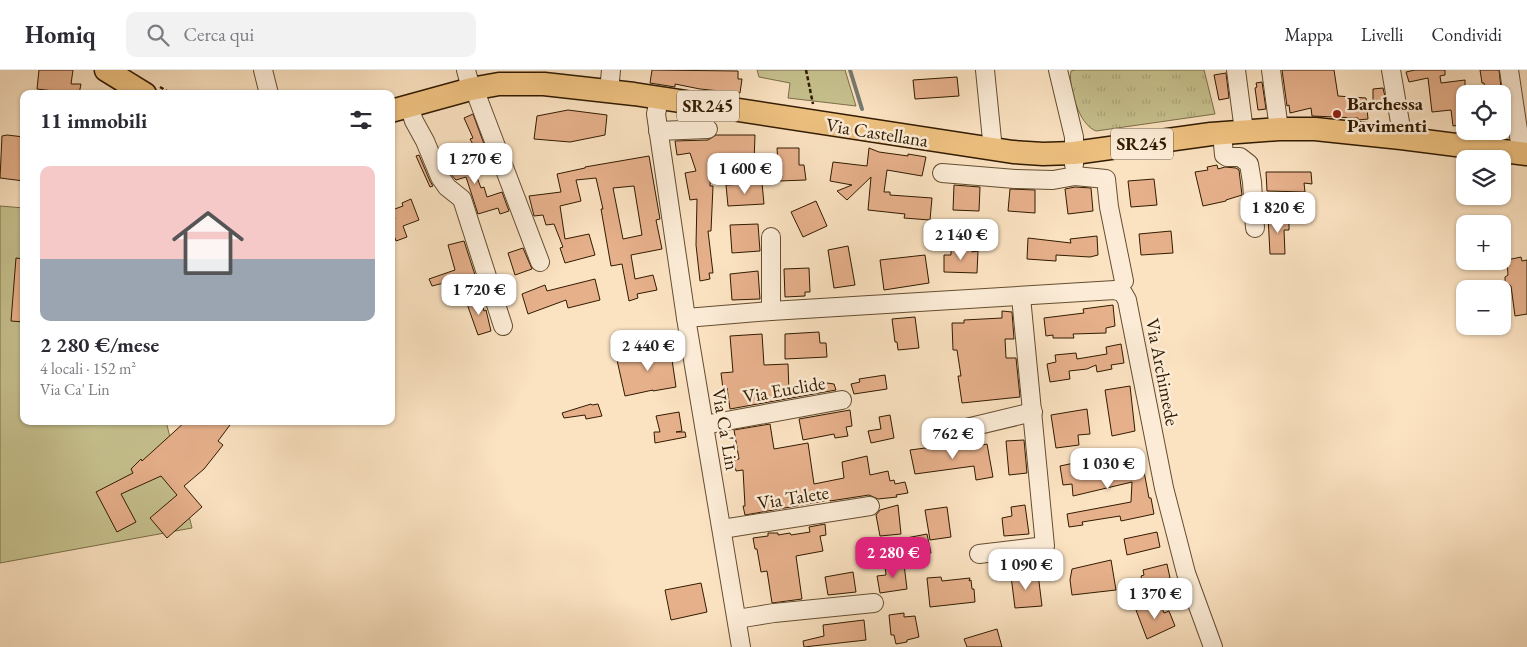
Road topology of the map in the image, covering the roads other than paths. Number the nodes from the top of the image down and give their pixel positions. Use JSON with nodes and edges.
{"nodes":[{"id":1,"x":106,"y":70,"type":"edge"},
{"id":2,"x":262,"y":70,"type":"edge"},
{"id":3,"x":985,"y":70,"type":"edge"},
{"id":4,"x":1058,"y":70,"type":"edge"},
{"id":5,"x":1236,"y":70,"type":"edge"},
{"id":6,"x":1271,"y":70,"type":"edge"},
{"id":7,"x":1391,"y":70,"type":"edge"},
{"id":8,"x":1509,"y":70,"type":"edge"},
{"id":9,"x":519,"y":77,"type":"edge"},
{"id":10,"x":610,"y":80,"type":"edge"},
{"id":11,"x":471,"y":82,"type":"edge"},
{"id":12,"x":139,"y":90,"type":"edge"},
{"id":13,"x":268,"y":90,"type":"edge"},
{"id":14,"x":659,"y":99,"type":"junction"},
{"id":15,"x":400,"y":108,"type":"edge"},
{"id":16,"x":708,"y":129,"type":"dead end"},
{"id":17,"x":1279,"y":129,"type":"junction"},
{"id":18,"x":658,"y":131,"type":"junction"},
{"id":19,"x":1244,"y":131,"type":"junction"},
{"id":20,"x":1222,"y":133,"type":"junction"},
{"id":21,"x":1401,"y":138,"type":"junction"},
{"id":22,"x":991,"y":150,"type":"junction"},
{"id":23,"x":1074,"y":153,"type":"junction"},
{"id":24,"x":1523,"y":154,"type":"edge"},
{"id":25,"x":942,"y":173,"type":"dead end"},
{"id":26,"x":1075,"y":176,"type":"junction"},
{"id":27,"x":1255,"y":228,"type":"dead end"},
{"id":28,"x":771,"y":237,"type":"dead end"},
{"id":29,"x":540,"y":262,"type":"dead end"},
{"id":30,"x":1124,"y":281,"type":"dead end"},
{"id":31,"x":1021,"y":297,"type":"junction"},
{"id":32,"x":770,"y":311,"type":"junction"},
{"id":33,"x":686,"y":318,"type":"junction"},
{"id":34,"x":503,"y":326,"type":"dead end"},
{"id":35,"x":842,"y":400,"type":"dead end"},
{"id":36,"x":1033,"y":412,"type":"junction"},
{"id":37,"x":704,"y":425,"type":"junction"},
{"id":38,"x":957,"y":425,"type":"dead end"},
{"id":39,"x":870,"y":506,"type":"dead end"},
{"id":40,"x":722,"y":529,"type":"junction"},
{"id":41,"x":979,"y":554,"type":"dead end"},
{"id":42,"x":874,"y":603,"type":"dead end"},
{"id":43,"x":737,"y":619,"type":"junction"},
{"id":44,"x":742,"y":647,"type":"edge"},
{"id":45,"x":1212,"y":647,"type":"edge"}],
"edges":[{"from":1,"to":12,"type":"main road"},
{"from":2,"to":13,"type":"street"},
{"from":3,"to":22,"type":"street"},
{"from":4,"to":23,"type":"street"},
{"from":5,"to":19,"type":"street"},
{"from":6,"to":17,"type":"street"},
{"from":7,"to":21,"type":"street"},
{"from":8,"to":24,"type":"street"},
{"from":9,"to":10,"type":"main road","name":"Via Castellana","number":"SR245"},
{"from":9,"to":11,"type":"main road","name":"Via Castellana","number":"SR245"},
{"from":10,"to":14,"type":"main road","name":"Via Castellana","number":"SR245"},
{"from":11,"to":15,"type":"main road","name":"Via Castellana","number":"SR245"},
{"from":11,"to":29,"type":"street"},
{"from":14,"to":18,"type":"street","name":"Via Ca' Lin"},
{"from":14,"to":22,"type":"main road","name":"Via Castellana","number":"SR245"},
{"from":15,"to":34,"type":"street","name":"Via Castellana"},
{"from":16,"to":18,"type":"street"},
{"from":17,"to":19,"type":"main road","name":"Via Castellana","number":"SR245"},
{"from":17,"to":21,"type":"main road","name":"Via Castellana","number":"SR245"},
{"from":18,"to":33,"type":"street","name":"Via Ca' Lin"},
{"from":19,"to":20,"type":"main road","name":"Via Castellana","number":"SR245"},
{"from":20,"to":23,"type":"main road","name":"Via Castellana","number":"SR245"},
{"from":20,"to":27,"type":"street"},
{"from":21,"to":24,"type":"main road","name":"Via Castellana","number":"SR245"},
{"from":22,"to":23,"type":"main road","name":"Via Castellana","number":"SR245"},
{"from":23,"to":26,"type":"street"},
{"from":25,"to":26,"type":"street"},
{"from":26,"to":30,"type":"street"},
{"from":28,"to":32,"type":"street"},
{"from":31,"to":32,"type":"street","name":"Via Archimede"},
{"from":31,"to":36,"type":"street"},
{"from":31,"to":45,"type":"street","name":"Via Archimede"},
{"from":32,"to":33,"type":"street","name":"Via Archimede"},
{"from":33,"to":37,"type":"street","name":"Via Ca' Lin"},
{"from":35,"to":37,"type":"street","name":"Via Euclide"},
{"from":36,"to":38,"type":"street"},
{"from":36,"to":41,"type":"street"},
{"from":37,"to":40,"type":"street","name":"Via Ca' Lin"},
{"from":39,"to":40,"type":"street","name":"Via Talete"},
{"from":40,"to":43,"type":"street","name":"Via Ca' Lin"},
{"from":42,"to":43,"type":"street"},
{"from":43,"to":44,"type":"street","name":"Via Ca' Lin"}]}
